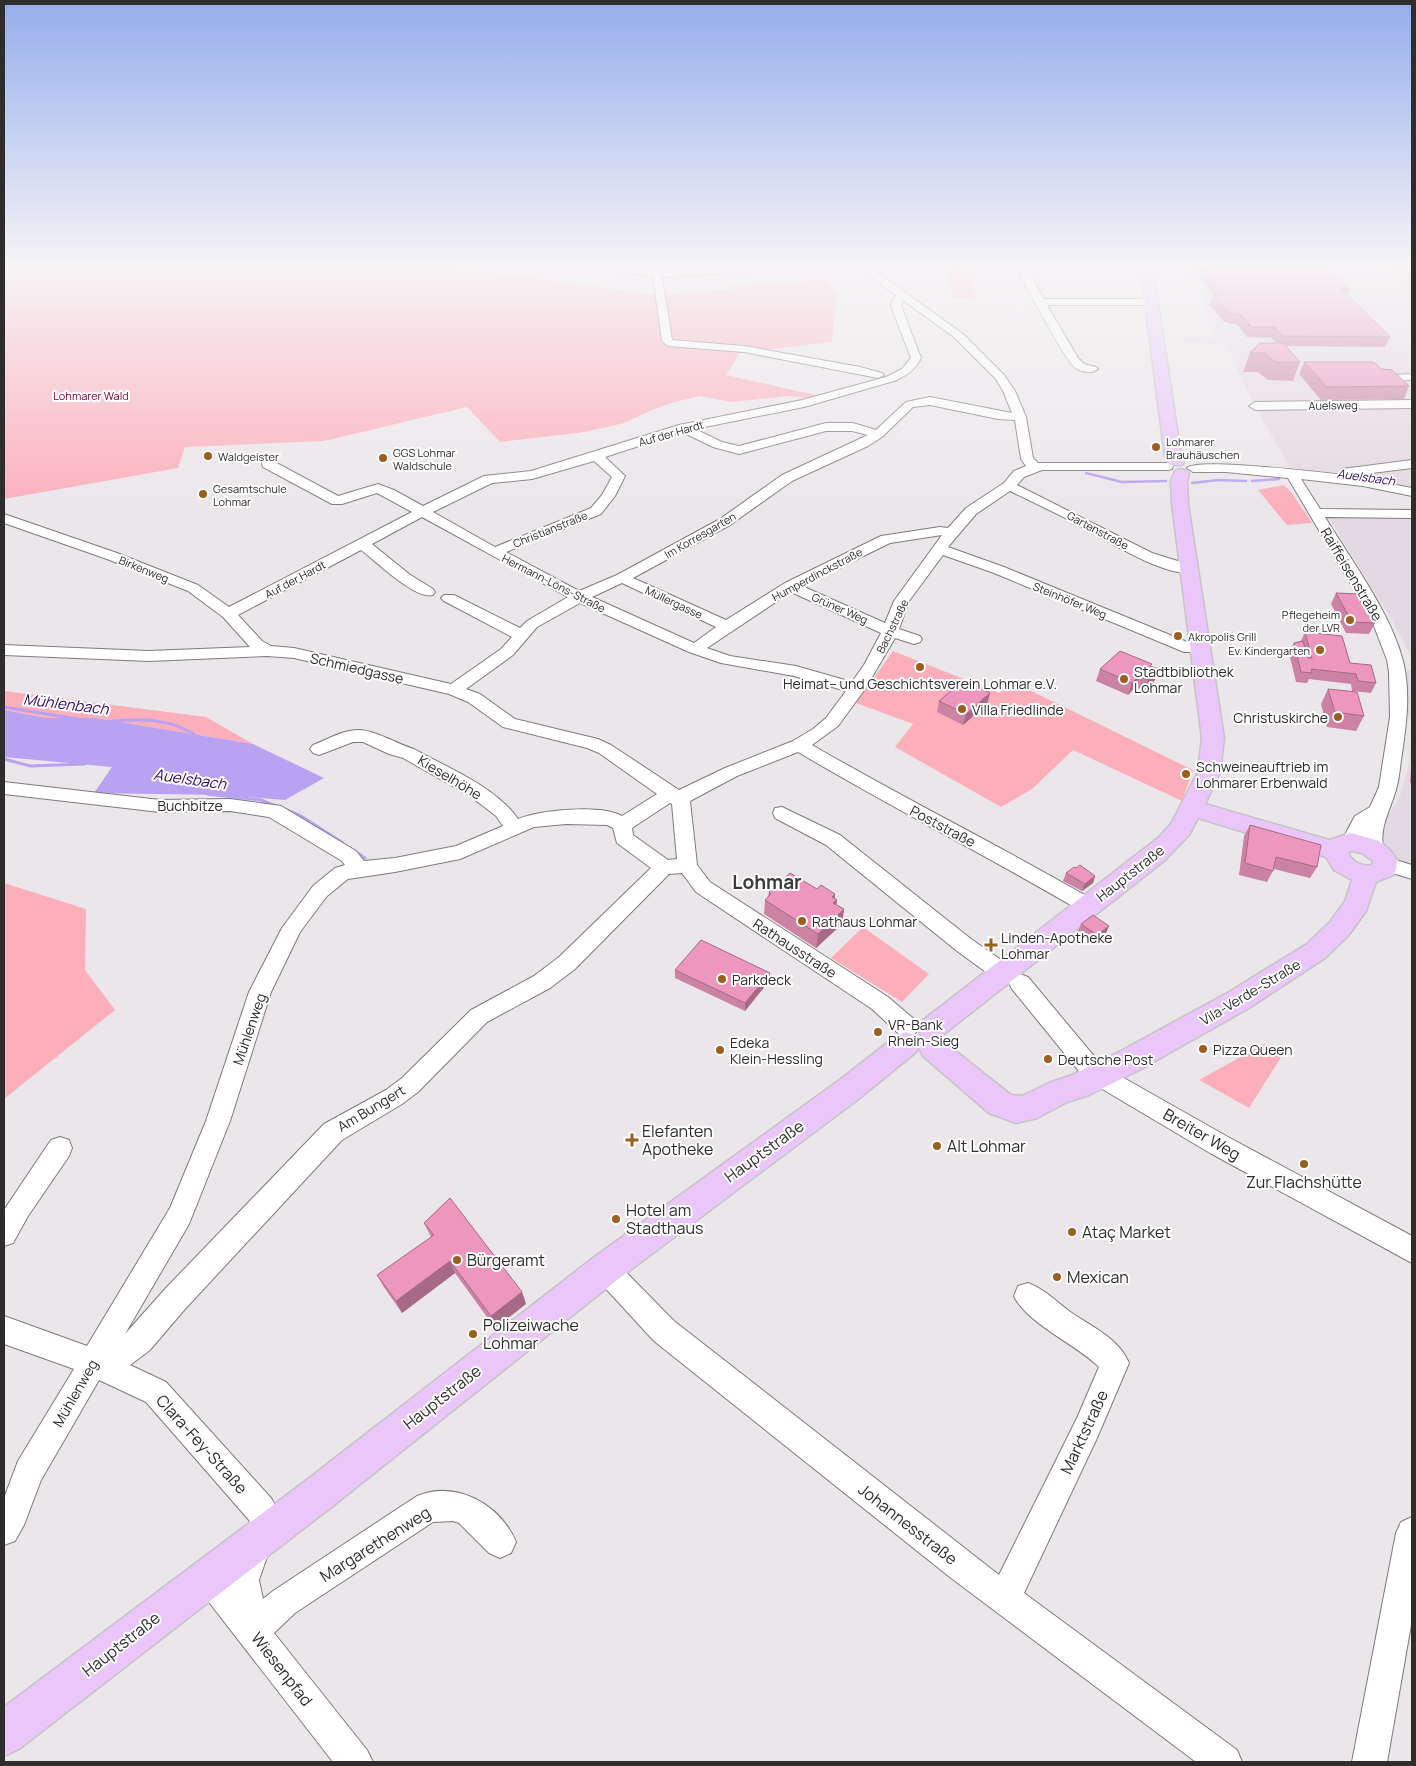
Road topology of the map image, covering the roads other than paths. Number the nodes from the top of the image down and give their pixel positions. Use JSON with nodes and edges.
{"nodes":[{"id":1,"x":692,"y":345,"type":"edge"},
{"id":2,"x":911,"y":345,"type":"edge"},
{"id":3,"x":968,"y":345,"type":"edge"},
{"id":4,"x":1064,"y":345,"type":"edge"},
{"id":5,"x":1158,"y":345,"type":"edge"},
{"id":6,"x":1092,"y":369,"type":"dead end"},
{"id":7,"x":878,"y":375,"type":"dead end"},
{"id":8,"x":1412,"y":377,"type":"edge"},
{"id":9,"x":1412,"y":398,"type":"edge"},
{"id":10,"x":1412,"y":404,"type":"edge"},
{"id":11,"x":1255,"y":406,"type":"dead end"},
{"id":12,"x":1020,"y":417,"type":"junction"},
{"id":13,"x":683,"y":428,"type":"junction"},
{"id":14,"x":878,"y":434,"type":"junction"},
{"id":15,"x":596,"y":456,"type":"junction"},
{"id":16,"x":268,"y":464,"type":"dead end"},
{"id":17,"x":1412,"y":464,"type":"edge"},
{"id":18,"x":1034,"y":467,"type":"junction"},
{"id":19,"x":1179,"y":472,"type":"junction"},
{"id":20,"x":1292,"y":474,"type":"junction"},
{"id":21,"x":1325,"y":477,"type":"junction"},
{"id":22,"x":1009,"y":486,"type":"junction"},
{"id":23,"x":1412,"y":492,"type":"edge"},
{"id":24,"x":422,"y":512,"type":"junction"},
{"id":25,"x":1316,"y":513,"type":"junction"},
{"id":26,"x":1412,"y":514,"type":"edge"},
{"id":27,"x":4,"y":518,"type":"edge"},
{"id":28,"x":952,"y":532,"type":"junction"},
{"id":29,"x":363,"y":544,"type":"junction"},
{"id":30,"x":939,"y":549,"type":"junction"},
{"id":31,"x":494,"y":552,"type":"junction"},
{"id":32,"x":1189,"y":569,"type":"junction"},
{"id":33,"x":622,"y":578,"type":"junction"},
{"id":34,"x":790,"y":586,"type":"junction"},
{"id":35,"x":428,"y":592,"type":"dead end"},
{"id":36,"x":579,"y":597,"type":"junction"},
{"id":37,"x":449,"y":598,"type":"dead end"},
{"id":38,"x":228,"y":614,"type":"junction"},
{"id":39,"x":727,"y":626,"type":"junction"},
{"id":40,"x":890,"y":631,"type":"junction"},
{"id":41,"x":523,"y":636,"type":"junction"},
{"id":42,"x":914,"y":639,"type":"dead end"},
{"id":43,"x":695,"y":649,"type":"junction"},
{"id":44,"x":1201,"y":649,"type":"junction"},
{"id":45,"x":4,"y":650,"type":"edge"},
{"id":46,"x":267,"y":651,"type":"junction"},
{"id":47,"x":1404,"y":661,"type":"edge"},
{"id":48,"x":857,"y":688,"type":"junction"},
{"id":49,"x":454,"y":690,"type":"junction"},
{"id":50,"x":799,"y":745,"type":"junction"},
{"id":51,"x":319,"y":749,"type":"dead end"},
{"id":52,"x":1210,"y":772,"type":"junction"},
{"id":53,"x":4,"y":788,"type":"edge"},
{"id":54,"x":676,"y":798,"type":"junction"},
{"id":55,"x":1192,"y":808,"type":"junction"},
{"id":56,"x":782,"y":813,"type":"dead end"},
{"id":57,"x":622,"y":825,"type":"junction"},
{"id":58,"x":514,"y":827,"type":"junction"},
{"id":59,"x":1258,"y":828,"type":"junction"},
{"id":60,"x":1362,"y":856,"type":"junction"},
{"id":61,"x":676,"y":866,"type":"junction"},
{"id":62,"x":359,"y":869,"type":"junction"},
{"id":63,"x":1412,"y":872,"type":"edge"},
{"id":64,"x":1088,"y":906,"type":"junction"},
{"id":65,"x":1011,"y":978,"type":"junction"},
{"id":66,"x":919,"y":1037,"type":"junction"},
{"id":67,"x":1100,"y":1076,"type":"junction"},
{"id":68,"x":60,"y":1148,"type":"dead end"},
{"id":69,"x":4,"y":1234,"type":"edge"},
{"id":70,"x":1412,"y":1250,"type":"edge"},
{"id":71,"x":605,"y":1269,"type":"junction"},
{"id":72,"x":1028,"y":1296,"type":"dead end"},
{"id":73,"x":4,"y":1330,"type":"edge"},
{"id":74,"x":92,"y":1362,"type":"junction"},
{"id":75,"x":4,"y":1530,"type":"edge"},
{"id":76,"x":1412,"y":1533,"type":"edge"},
{"id":77,"x":264,"y":1535,"type":"junction"},
{"id":78,"x":500,"y":1542,"type":"dead end"},
{"id":79,"x":209,"y":1577,"type":"junction"},
{"id":80,"x":1004,"y":1599,"type":"junction"},
{"id":81,"x":252,"y":1631,"type":"junction"},
{"id":82,"x":5,"y":1730,"type":"edge"},
{"id":83,"x":355,"y":1762,"type":"edge"},
{"id":84,"x":1225,"y":1762,"type":"edge"},
{"id":85,"x":1369,"y":1762,"type":"edge"}],
"edges":[{"from":1,"to":7,"type":"street"},
{"from":2,"to":13,"type":"street","name":"Auf der Hardt"},
{"from":3,"to":12,"type":"street"},
{"from":4,"to":6,"type":"street"},
{"from":5,"to":19,"type":"main road","name":"Hauptstraße"},
{"from":8,"to":9,"type":"street"},
{"from":10,"to":11,"type":"street","name":"Auelsweg"},
{"from":12,"to":14,"type":"street","name":"Im Korresgarten"},
{"from":12,"to":18,"type":"street"},
{"from":13,"to":14,"type":"street"},
{"from":13,"to":15,"type":"street","name":"Auf der Hardt"},
{"from":14,"to":33,"type":"street","name":"Im Korresgarten"},
{"from":15,"to":24,"type":"street","name":"Auf der Hardt"},
{"from":15,"to":31,"type":"street","name":"Christianstraße"},
{"from":16,"to":24,"type":"street","name":"Hermann-Löns-Straße"},
{"from":17,"to":21,"type":"street"},
{"from":18,"to":19,"type":"street"},
{"from":18,"to":22,"type":"street","name":"Bachstraße"},
{"from":19,"to":20,"type":"street"},
{"from":19,"to":32,"type":"main road","name":"Hauptstraße"},
{"from":20,"to":21,"type":"street"},
{"from":20,"to":25,"type":"street","name":"Raiffeisenstraße"},
{"from":21,"to":23,"type":"street"},
{"from":22,"to":28,"type":"street","name":"Bachstraße"},
{"from":22,"to":32,"type":"street","name":"Gartenstraße"},
{"from":24,"to":29,"type":"street","name":"Auf der Hardt"},
{"from":24,"to":31,"type":"street","name":"Hermann-Löns-Straße"},
{"from":25,"to":26,"type":"street","name":"Raiffeisenstraße"},
{"from":25,"to":47,"type":"street","name":"Raiffeisenstraße"},
{"from":27,"to":38,"type":"street","name":"Birkenweg"},
{"from":28,"to":30,"type":"street","name":"Bachstraße"},
{"from":28,"to":34,"type":"street","name":"Humperdinckstraße"},
{"from":29,"to":35,"type":"street"},
{"from":29,"to":38,"type":"street","name":"Auf der Hardt"},
{"from":30,"to":40,"type":"street","name":"Bachstraße"},
{"from":30,"to":44,"type":"street","name":"Steinhöfer Weg"},
{"from":31,"to":36,"type":"street","name":"Hermann-Löns-Straße"},
{"from":32,"to":44,"type":"main road","name":"Hauptstraße"},
{"from":33,"to":36,"type":"street","name":"Im Korresgarten"},
{"from":33,"to":39,"type":"street","name":"Müllergasse"},
{"from":34,"to":39,"type":"street","name":"Humperdinckstraße"},
{"from":34,"to":40,"type":"street","name":"Grüner Weg"},
{"from":36,"to":41,"type":"street","name":"Im Korresgarten"},
{"from":36,"to":43,"type":"street","name":"Hermann-Löns-Straße"},
{"from":37,"to":41,"type":"street"},
{"from":38,"to":46,"type":"street","name":"Birkenweg"},
{"from":39,"to":43,"type":"street","name":"Humperdinckstraße"},
{"from":40,"to":42,"type":"street","name":"Grüner Weg"},
{"from":40,"to":48,"type":"street","name":"Bachstraße"},
{"from":41,"to":49,"type":"street","name":"Im Korresgarten"},
{"from":43,"to":48,"type":"street","name":"Hermann-Löns-Straße"},
{"from":44,"to":52,"type":"main road","name":"Hauptstraße"},
{"from":45,"to":46,"type":"street","name":"Schmiedgasse"},
{"from":46,"to":49,"type":"street","name":"Schmiedgasse"},
{"from":47,"to":60,"type":"street","name":"Raiffeisenstraße"},
{"from":48,"to":50,"type":"street","name":"Bachstraße"},
{"from":49,"to":54,"type":"street","name":"Schmiedgasse"},
{"from":50,"to":54,"type":"street","name":"Bachstraße"},
{"from":50,"to":64,"type":"street","name":"Poststraße"},
{"from":51,"to":58,"type":"street","name":"Kieselhöhe"},
{"from":52,"to":55,"type":"main road","name":"Hauptstraße"},
{"from":52,"to":59,"type":"main road"},
{"from":53,"to":62,"type":"street","name":"Buchbitze"},
{"from":54,"to":57,"type":"street","name":"Bachstraße"},
{"from":54,"to":61,"type":"street"},
{"from":55,"to":59,"type":"main road"},
{"from":55,"to":64,"type":"main road","name":"Hauptstraße"},
{"from":56,"to":65,"type":"street","name":"Breiter Weg"},
{"from":57,"to":58,"type":"street","name":"Mühlenweg"},
{"from":57,"to":61,"type":"street"},
{"from":58,"to":62,"type":"street","name":"Mühlenweg"},
{"from":59,"to":60,"type":"main road"},
{"from":60,"to":63,"type":"street"},
{"from":60,"to":67,"type":"main road","name":"Vila-Verde-Straße"},
{"from":61,"to":66,"type":"street","name":"Rathausstraße"},
{"from":61,"to":74,"type":"street","name":"Am Bungert"},
{"from":62,"to":74,"type":"street","name":"Mühlenweg"},
{"from":64,"to":65,"type":"main road","name":"Hauptstraße"},
{"from":65,"to":66,"type":"main road","name":"Hauptstraße"},
{"from":65,"to":67,"type":"street","name":"Breiter Weg"},
{"from":66,"to":67,"type":"main road","name":"Vila-Verde-Straße"},
{"from":66,"to":71,"type":"main road","name":"Hauptstraße"},
{"from":67,"to":70,"type":"street","name":"Breiter Weg"},
{"from":68,"to":69,"type":"street"},
{"from":71,"to":77,"type":"main road","name":"Hauptstraße"},
{"from":71,"to":80,"type":"street","name":"Johannesstraße"},
{"from":72,"to":80,"type":"street","name":"Marktstraße"},
{"from":73,"to":74,"type":"street","name":"Clara-Fey-Straße"},
{"from":74,"to":75,"type":"street","name":"Mühlenweg"},
{"from":74,"to":77,"type":"street","name":"Clara-Fey-Straße"},
{"from":76,"to":85,"type":"street"},
{"from":77,"to":79,"type":"main road","name":"Hauptstraße"},
{"from":77,"to":81,"type":"street"},
{"from":78,"to":81,"type":"street","name":"Margarethenweg"},
{"from":79,"to":81,"type":"street","name":"Wiesenpfad"},
{"from":79,"to":82,"type":"main road","name":"Hauptstraße"},
{"from":80,"to":84,"type":"street","name":"Johannesstraße"},
{"from":81,"to":83,"type":"street","name":"Wiesenpfad"}]}
